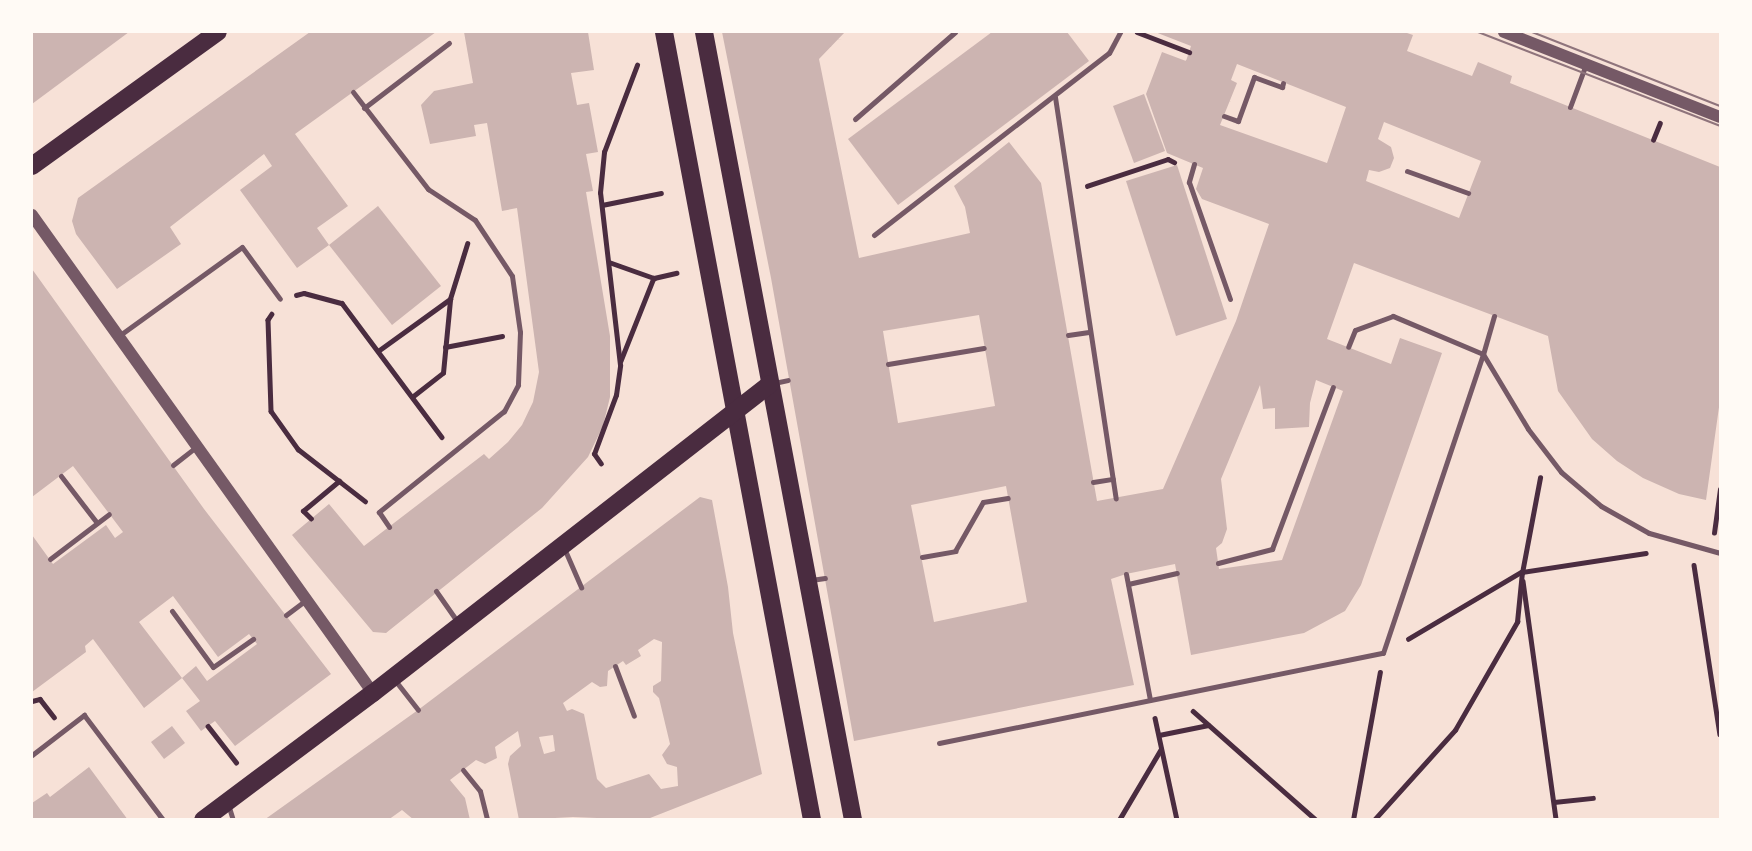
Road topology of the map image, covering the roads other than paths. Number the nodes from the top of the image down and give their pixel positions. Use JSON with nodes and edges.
{"nodes":[{"id":1,"x":218,"y":32,"type":"edge"},
{"id":2,"x":664,"y":32,"type":"edge"},
{"id":3,"x":704,"y":32,"type":"edge"},
{"id":4,"x":955,"y":32,"type":"edge"},
{"id":5,"x":1120,"y":32,"type":"edge"},
{"id":6,"x":1504,"y":32,"type":"edge"},
{"id":7,"x":449,"y":43,"type":"dead end"},
{"id":8,"x":1586,"y":64,"type":"junction"},
{"id":9,"x":1283,"y":83,"type":"dead end"},
{"id":10,"x":353,"y":92,"type":"dead end"},
{"id":11,"x":1055,"y":97,"type":"junction"},
{"id":12,"x":1570,"y":107,"type":"dead end"},
{"id":13,"x":364,"y":108,"type":"junction"},
{"id":14,"x":1224,"y":116,"type":"dead end"},
{"id":15,"x":1720,"y":117,"type":"edge"},
{"id":16,"x":855,"y":119,"type":"dead end"},
{"id":17,"x":32,"y":166,"type":"edge"},
{"id":18,"x":1193,"y":167,"type":"road end"},
{"id":19,"x":1407,"y":171,"type":"dead end"},
{"id":20,"x":1468,"y":193,"type":"dead end"},
{"id":21,"x":32,"y":215,"type":"edge"},
{"id":22,"x":874,"y":235,"type":"dead end"},
{"id":23,"x":280,"y":299,"type":"road end"},
{"id":24,"x":1230,"y":299,"type":"dead end"},
{"id":25,"x":1494,"y":316,"type":"dead end"},
{"id":26,"x":1089,"y":332,"type":"junction"},
{"id":27,"x":1068,"y":335,"type":"dead end"},
{"id":28,"x":118,"y":337,"type":"junction"},
{"id":29,"x":1348,"y":347,"type":"dead end"},
{"id":30,"x":984,"y":348,"type":"dead end"},
{"id":31,"x":1483,"y":354,"type":"junction"},
{"id":32,"x":888,"y":364,"type":"dead end"},
{"id":33,"x":788,"y":380,"type":"dead end"},
{"id":34,"x":770,"y":384,"type":"junction"},
{"id":35,"x":1333,"y":387,"type":"dead end"},
{"id":36,"x":734,"y":412,"type":"junction"},
{"id":37,"x":197,"y":447,"type":"junction"},
{"id":38,"x":173,"y":465,"type":"dead end"},
{"id":39,"x":61,"y":475,"type":"dead end"},
{"id":40,"x":1113,"y":479,"type":"junction"},
{"id":41,"x":1093,"y":482,"type":"dead end"},
{"id":42,"x":1008,"y":498,"type":"dead end"},
{"id":43,"x":1116,"y":498,"type":"dead end"},
{"id":44,"x":109,"y":514,"type":"dead end"},
{"id":45,"x":97,"y":523,"type":"junction"},
{"id":46,"x":389,"y":527,"type":"dead end"},
{"id":47,"x":562,"y":545,"type":"junction"},
{"id":48,"x":1720,"y":553,"type":"edge"},
{"id":49,"x":922,"y":557,"type":"dead end"},
{"id":50,"x":50,"y":559,"type":"dead end"},
{"id":51,"x":1218,"y":562,"type":"dead end"},
{"id":52,"x":1177,"y":573,"type":"dead end"},
{"id":53,"x":1126,"y":575,"type":"dead end"},
{"id":54,"x":1128,"y":584,"type":"junction"},
{"id":55,"x":581,"y":587,"type":"dead end"},
{"id":56,"x":436,"y":591,"type":"dead end"},
{"id":57,"x":306,"y":600,"type":"junction"},
{"id":58,"x":172,"y":611,"type":"dead end"},
{"id":59,"x":286,"y":615,"type":"dead end"},
{"id":60,"x":460,"y":625,"type":"junction"},
{"id":61,"x":253,"y":639,"type":"dead end"},
{"id":62,"x":615,"y":666,"type":"dead end"},
{"id":63,"x":393,"y":677,"type":"junction"},
{"id":64,"x":373,"y":693,"type":"junction"},
{"id":65,"x":1150,"y":700,"type":"junction"},
{"id":66,"x":418,"y":710,"type":"dead end"},
{"id":67,"x":634,"y":716,"type":"dead end"},
{"id":68,"x":939,"y":743,"type":"dead end"},
{"id":69,"x":32,"y":755,"type":"edge"},
{"id":70,"x":463,"y":770,"type":"dead end"},
{"id":71,"x":227,"y":801,"type":"junction"},
{"id":72,"x":163,"y":820,"type":"edge"},
{"id":73,"x":203,"y":820,"type":"edge"},
{"id":74,"x":233,"y":820,"type":"edge"},
{"id":75,"x":487,"y":820,"type":"edge"},
{"id":76,"x":812,"y":820,"type":"edge"},
{"id":77,"x":853,"y":820,"type":"edge"}],
"edges":[{"from":1,"to":17,"type":"main road"},
{"from":2,"to":36,"type":"main road"},
{"from":3,"to":34,"type":"main road"},
{"from":4,"to":16,"type":"lane"},
{"from":5,"to":11,"type":"lane"},
{"from":6,"to":8,"type":"street"},
{"from":7,"to":13,"type":"lane"},
{"from":8,"to":12,"type":"lane"},
{"from":8,"to":15,"type":"street"},
{"from":9,"to":14,"type":"lane"},
{"from":10,"to":13,"type":"lane"},
{"from":11,"to":22,"type":"lane"},
{"from":11,"to":26,"type":"lane"},
{"from":13,"to":46,"type":"lane"},
{"from":18,"to":24,"type":"lane"},
{"from":19,"to":20,"type":"lane"},
{"from":21,"to":28,"type":"street"},
{"from":23,"to":28,"type":"lane"},
{"from":25,"to":31,"type":"lane"},
{"from":26,"to":27,"type":"lane"},
{"from":26,"to":40,"type":"lane"},
{"from":28,"to":37,"type":"street"},
{"from":29,"to":31,"type":"lane"},
{"from":30,"to":32,"type":"lane"},
{"from":31,"to":48,"type":"lane"},
{"from":31,"to":65,"type":"lane"},
{"from":33,"to":34,"type":"lane"},
{"from":34,"to":36,"type":"main road"},
{"from":34,"to":77,"type":"main road"},
{"from":35,"to":51,"type":"lane"},
{"from":36,"to":47,"type":"main road"},
{"from":36,"to":76,"type":"main road"},
{"from":37,"to":38,"type":"lane"},
{"from":37,"to":57,"type":"street"},
{"from":39,"to":45,"type":"lane"},
{"from":40,"to":41,"type":"lane"},
{"from":40,"to":43,"type":"lane"},
{"from":42,"to":49,"type":"lane"},
{"from":44,"to":45,"type":"lane"},
{"from":45,"to":50,"type":"lane"},
{"from":47,"to":55,"type":"lane"},
{"from":47,"to":60,"type":"main road"},
{"from":52,"to":54,"type":"lane"},
{"from":53,"to":54,"type":"lane"},
{"from":54,"to":65,"type":"lane"},
{"from":56,"to":60,"type":"lane"},
{"from":57,"to":59,"type":"lane"},
{"from":57,"to":64,"type":"street"},
{"from":58,"to":61,"type":"lane"},
{"from":60,"to":63,"type":"main road"},
{"from":62,"to":67,"type":"lane"},
{"from":63,"to":64,"type":"main road"},
{"from":63,"to":66,"type":"lane"},
{"from":64,"to":71,"type":"main road"},
{"from":65,"to":68,"type":"lane"},
{"from":69,"to":72,"type":"lane"},
{"from":70,"to":75,"type":"lane"},
{"from":71,"to":73,"type":"main road"},
{"from":71,"to":74,"type":"lane"}]}
